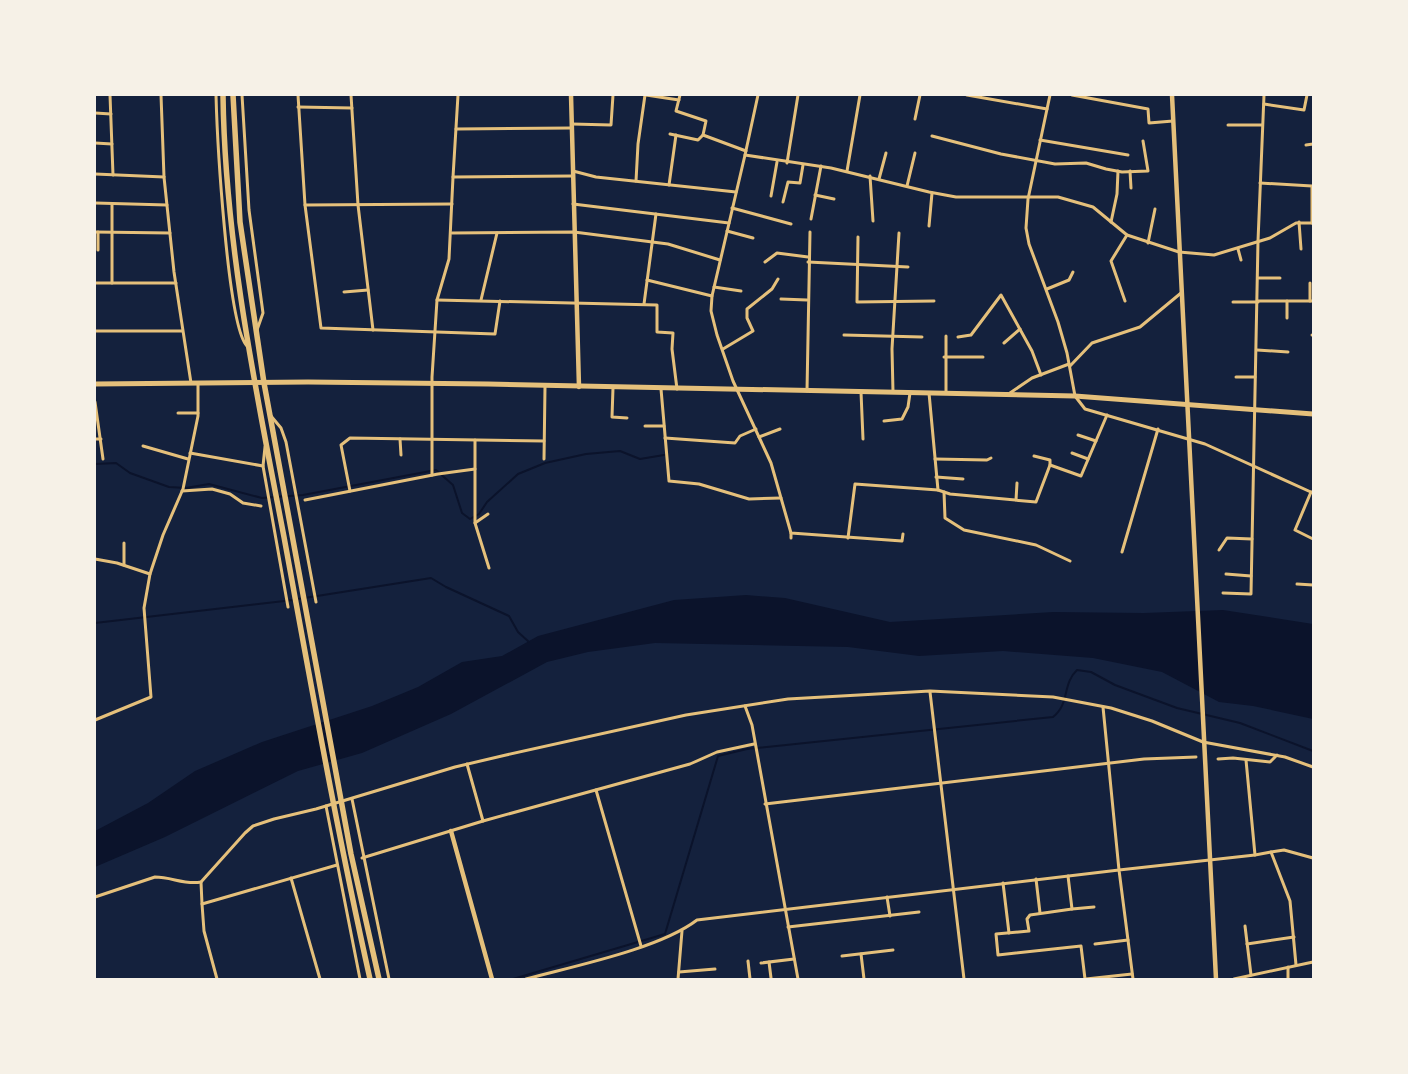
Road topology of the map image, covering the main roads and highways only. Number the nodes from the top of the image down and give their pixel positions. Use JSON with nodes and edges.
{"nodes":[{"id":1,"x":224,"y":95,"type":"edge"},
{"id":2,"x":232,"y":95,"type":"edge"},
{"id":3,"x":264,"y":383,"type":"junction"},
{"id":4,"x":95,"y":384,"type":"edge"},
{"id":5,"x":255,"y":384,"type":"junction"},
{"id":6,"x":1313,"y":414,"type":"edge"},
{"id":7,"x":370,"y":979,"type":"edge"},
{"id":8,"x":379,"y":979,"type":"edge"}],
"edges":[{"from":1,"to":5,"type":"highway"},
{"from":2,"to":3,"type":"highway"},
{"from":3,"to":5,"type":"main road"},
{"from":3,"to":6,"type":"main road"},
{"from":3,"to":8,"type":"highway"},
{"from":4,"to":5,"type":"main road"},
{"from":5,"to":7,"type":"highway"}]}
